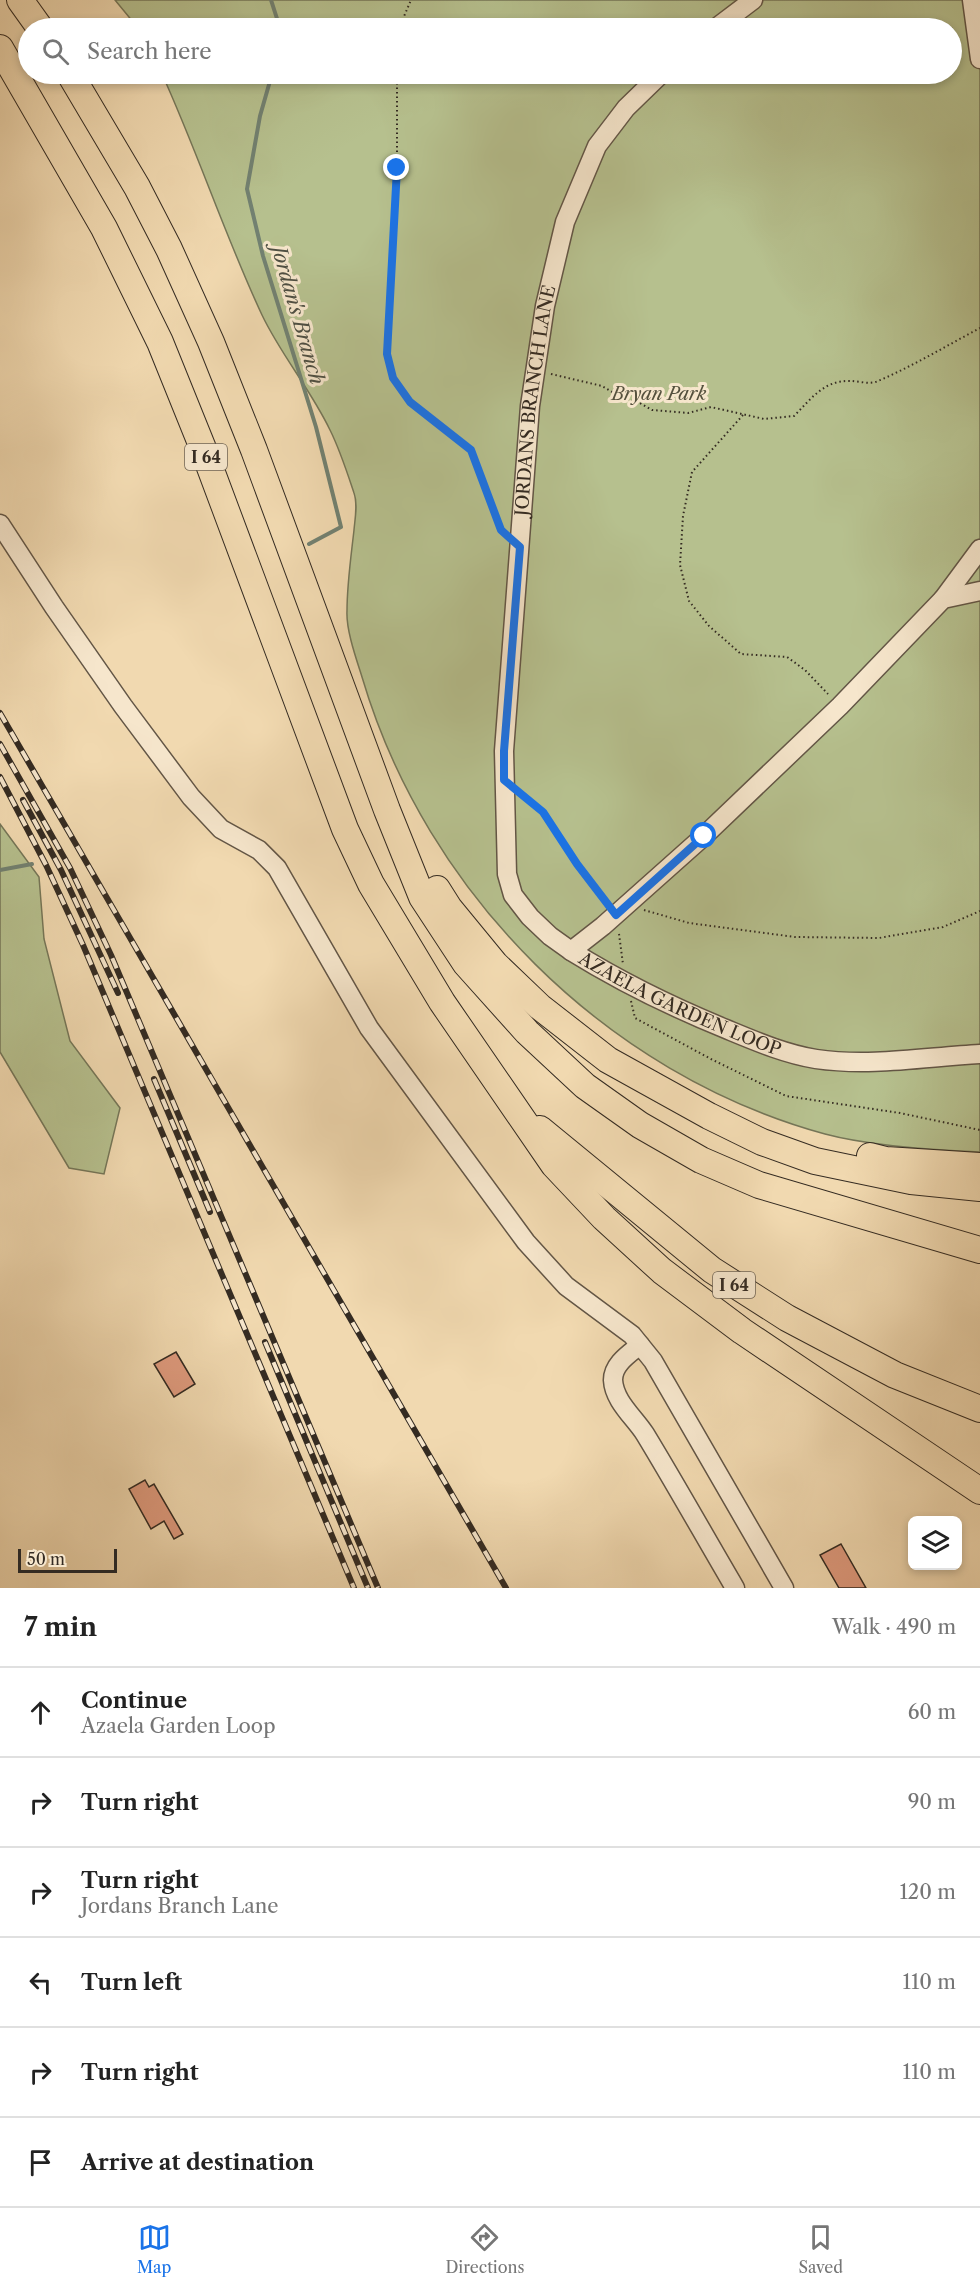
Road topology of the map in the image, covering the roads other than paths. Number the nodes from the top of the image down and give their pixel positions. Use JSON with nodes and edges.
{"nodes":[{"id":1,"x":20,"y":0,"type":"edge"},
{"id":2,"x":753,"y":0,"type":"edge"},
{"id":3,"x":972,"y":0,"type":"edge"},
{"id":4,"x":33,"y":18,"type":"edge"},
{"id":5,"x":729,"y":18,"type":"edge"},
{"id":6,"x":0,"y":48,"type":"edge"},
{"id":7,"x":980,"y":59,"type":"edge"},
{"id":8,"x":18,"y":79,"type":"edge"},
{"id":9,"x":21,"y":84,"type":"edge"},
{"id":10,"x":76,"y":84,"type":"edge"},
{"id":11,"x":651,"y":84,"type":"edge"},
{"id":12,"x":0,"y":524,"type":"edge"},
{"id":13,"x":980,"y":549,"type":"edge"},
{"id":14,"x":980,"y":591,"type":"edge"},
{"id":15,"x":943,"y":599,"type":"junction"},
{"id":16,"x":387,"y":810,"type":"junction"},
{"id":17,"x":571,"y":951,"type":"junction"},
{"id":18,"x":980,"y":1054,"type":"edge"},
{"id":19,"x":519,"y":1112,"type":"junction"},
{"id":20,"x":709,"y":1116,"type":"junction"},
{"id":21,"x":980,"y":1166,"type":"edge"},
{"id":22,"x":980,"y":1188,"type":"edge"},
{"id":23,"x":980,"y":1250,"type":"edge"},
{"id":24,"x":640,"y":1345,"type":"junction"},
{"id":25,"x":980,"y":1409,"type":"edge"},
{"id":26,"x":957,"y":1475,"type":"junction"},
{"id":27,"x":980,"y":1491,"type":"edge"},
{"id":28,"x":980,"y":1498,"type":"edge"},
{"id":29,"x":735,"y":1588,"type":"edge"},
{"id":30,"x":784,"y":1588,"type":"edge"}],
"edges":[{"from":1,"to":4,"type":"highway"},
{"from":2,"to":5,"type":"street"},
{"from":3,"to":7,"type":"street"},
{"from":6,"to":8,"type":"highway","number":"I 64"},
{"from":9,"to":19,"type":"highway","number":"I 64"},
{"from":10,"to":16,"type":"highway","number":"I 64"},
{"from":11,"to":17,"type":"street","name":"JORDANS BRANCH LANE"},
{"from":12,"to":24,"type":"street"},
{"from":13,"to":15,"type":"street","name":"AZAELA GARDEN LOOP"},
{"from":14,"to":15,"type":"street"},
{"from":15,"to":17,"type":"street","name":"AZAELA GARDEN LOOP"},
{"from":16,"to":20,"type":"highway","number":"I 64"},
{"from":16,"to":23,"type":"highway"},
{"from":17,"to":18,"type":"street","name":"AZAELA GARDEN LOOP"},
{"from":19,"to":25,"type":"highway","number":"I 64"},
{"from":19,"to":26,"type":"highway"},
{"from":20,"to":21,"type":"highway"},
{"from":20,"to":22,"type":"highway","number":"I 64"},
{"from":24,"to":29,"type":"street"},
{"from":24,"to":30,"type":"street"},
{"from":26,"to":27,"type":"highway"},
{"from":26,"to":28,"type":"highway"}]}
